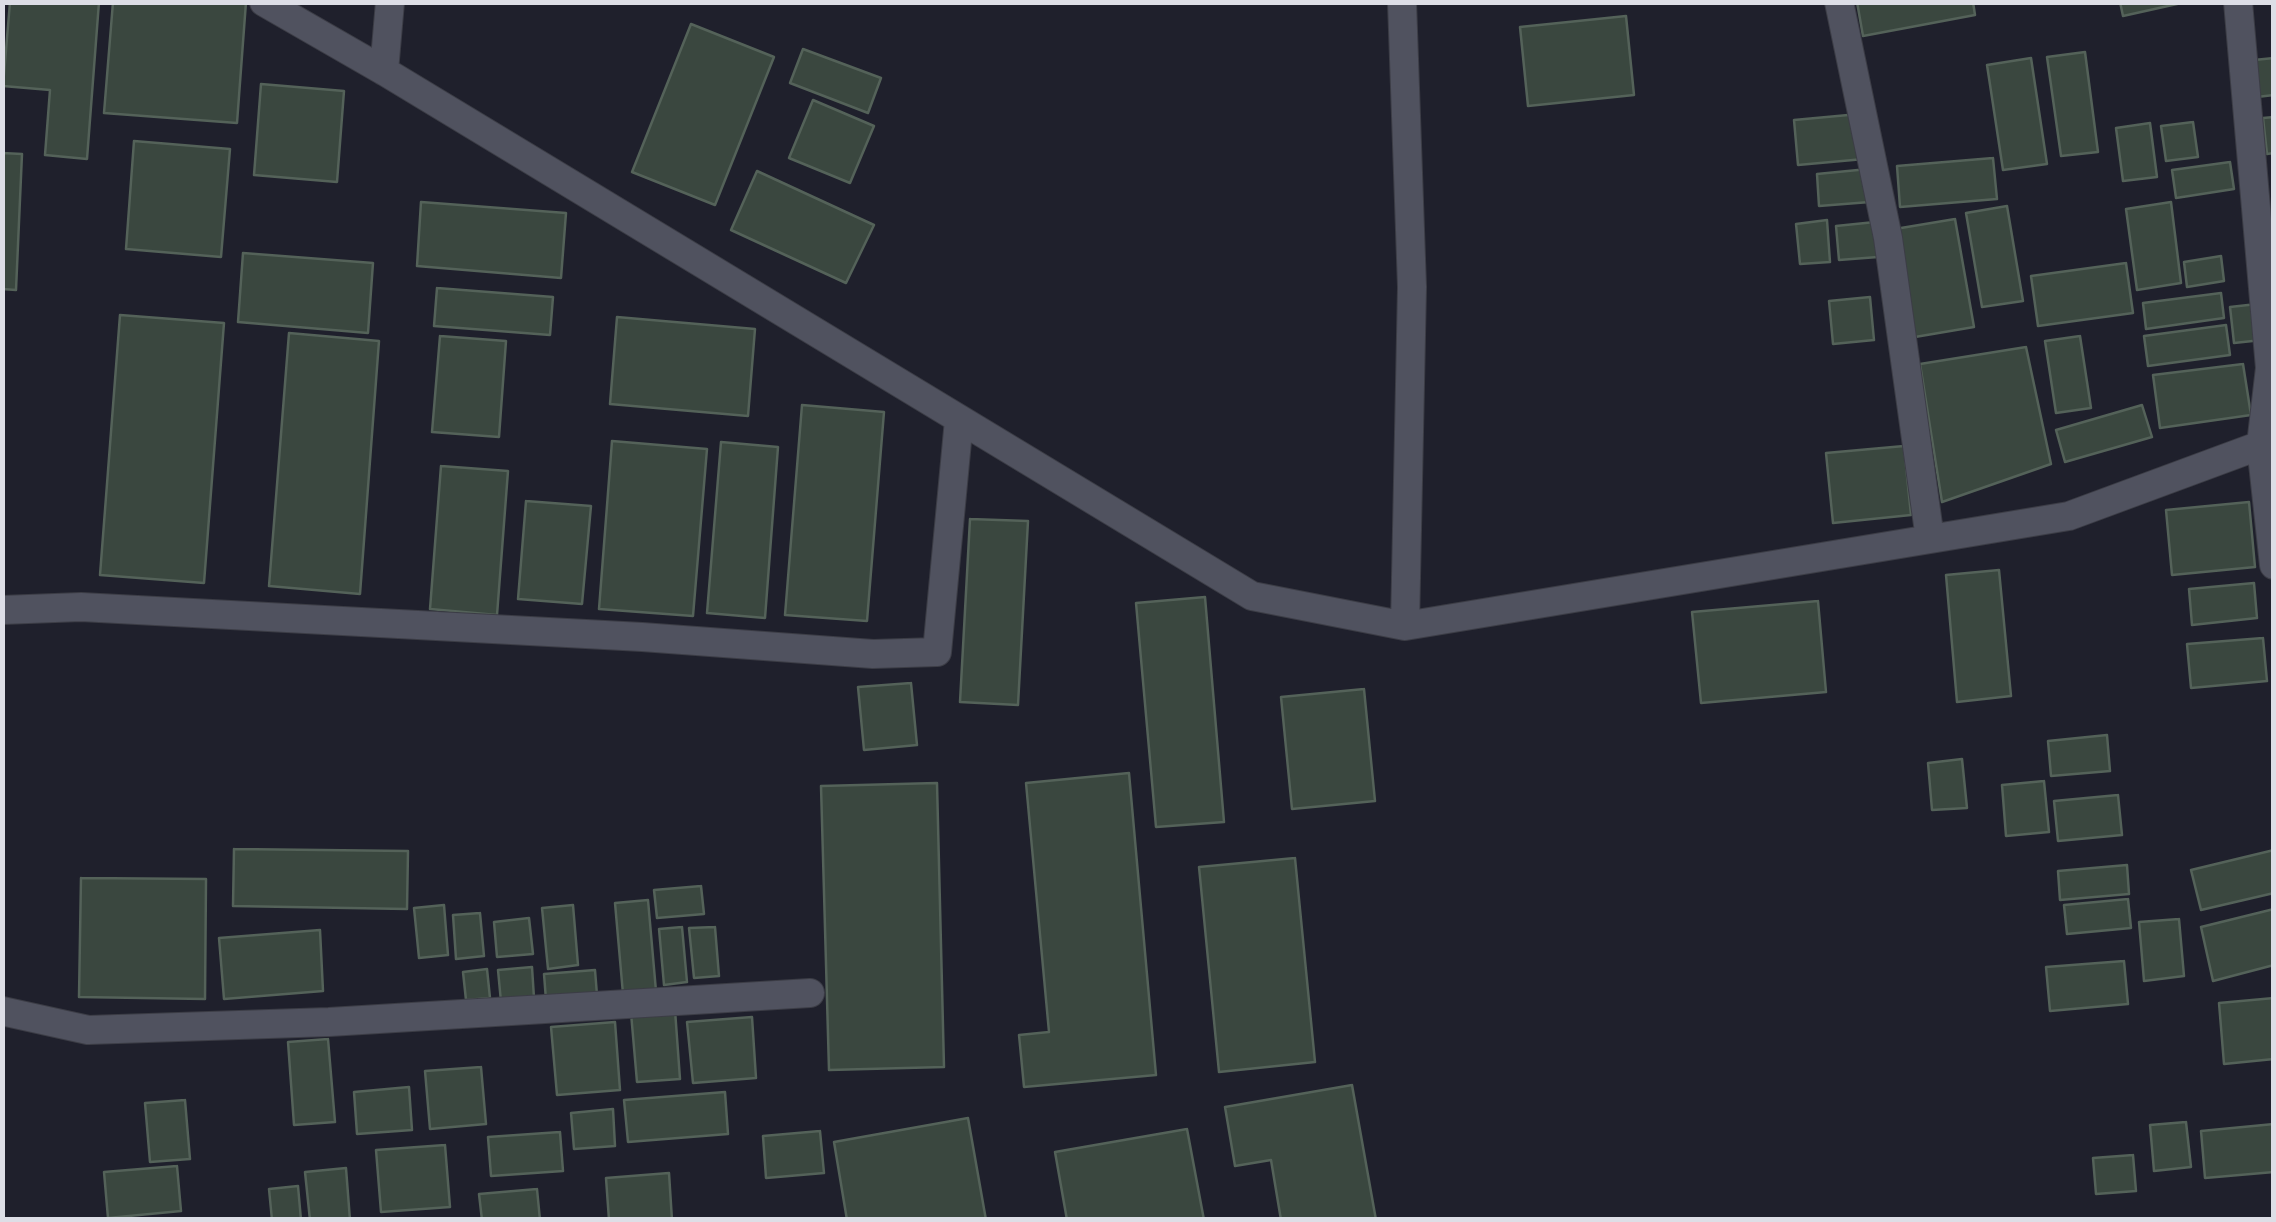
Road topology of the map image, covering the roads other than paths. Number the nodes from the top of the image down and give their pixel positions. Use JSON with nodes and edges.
{"nodes":[{"id":1,"x":264,"y":2,"type":"edge"},
{"id":2,"x":390,"y":2,"type":"edge"},
{"id":3,"x":1402,"y":2,"type":"edge"},
{"id":4,"x":1839,"y":2,"type":"edge"},
{"id":5,"x":2238,"y":2,"type":"edge"},
{"id":6,"x":384,"y":72,"type":"junction"},
{"id":7,"x":960,"y":420,"type":"junction"},
{"id":8,"x":2267,"y":441,"type":"edge"},
{"id":9,"x":1930,"y":538,"type":"junction"},
{"id":10,"x":2274,"y":565,"type":"edge"},
{"id":11,"x":2,"y":610,"type":"edge"},
{"id":12,"x":1405,"y":626,"type":"junction"},
{"id":13,"x":810,"y":993,"type":"dead end"},
{"id":14,"x":2,"y":1011,"type":"edge"}],
"edges":[{"from":1,"to":6,"type":"street"},
{"from":2,"to":6,"type":"street"},
{"from":3,"to":12,"type":"street"},
{"from":4,"to":9,"type":"street"},
{"from":5,"to":8,"type":"street"},
{"from":6,"to":7,"type":"street"},
{"from":7,"to":11,"type":"street"},
{"from":7,"to":12,"type":"street"},
{"from":8,"to":9,"type":"street"},
{"from":8,"to":10,"type":"street"},
{"from":9,"to":12,"type":"street"},
{"from":13,"to":14,"type":"street"}]}
